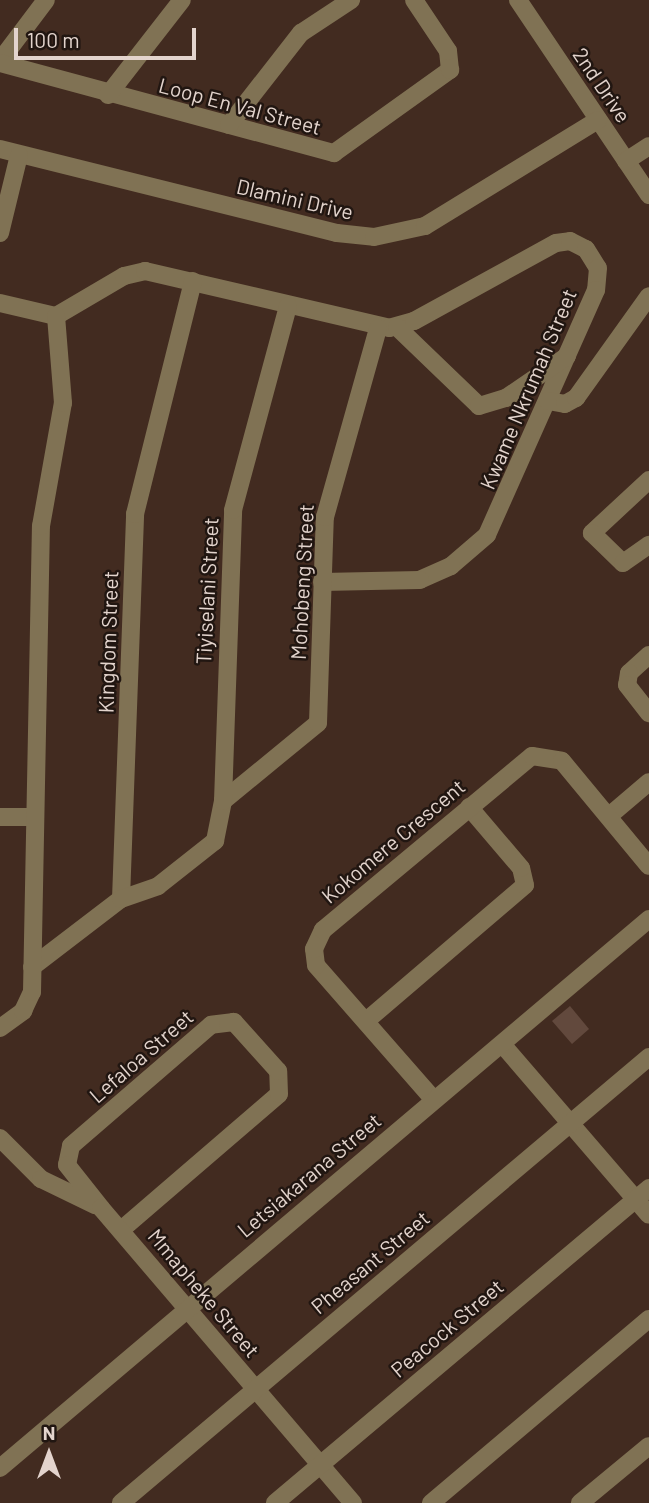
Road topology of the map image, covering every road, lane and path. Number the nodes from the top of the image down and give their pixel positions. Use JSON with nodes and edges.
{"nodes":[{"id":1,"x":46,"y":0,"type":"edge"},
{"id":2,"x":181,"y":0,"type":"edge"},
{"id":3,"x":351,"y":0,"type":"edge"},
{"id":4,"x":414,"y":0,"type":"edge"},
{"id":5,"x":518,"y":0,"type":"edge"},
{"id":6,"x":0,"y":62,"type":"edge"},
{"id":7,"x":108,"y":95,"type":"junction"},
{"id":8,"x":598,"y":120,"type":"junction"},
{"id":9,"x":229,"y":125,"type":"junction"},
{"id":10,"x":649,"y":145,"type":"edge"},
{"id":11,"x":0,"y":149,"type":"edge"},
{"id":12,"x":19,"y":155,"type":"junction"},
{"id":13,"x":626,"y":161,"type":"junction"},
{"id":14,"x":649,"y":195,"type":"edge"},
{"id":15,"x":0,"y":233,"type":"edge"},
{"id":16,"x":193,"y":281,"type":"junction"},
{"id":17,"x":649,"y":297,"type":"edge"},
{"id":18,"x":0,"y":303,"type":"edge"},
{"id":19,"x":288,"y":306,"type":"junction"},
{"id":20,"x":55,"y":316,"type":"junction"},
{"id":21,"x":388,"y":328,"type":"junction"},
{"id":22,"x":567,"y":356,"type":"junction"},
{"id":23,"x":548,"y":401,"type":"junction"},
{"id":24,"x":649,"y":480,"type":"edge"},
{"id":25,"x":649,"y":545,"type":"edge"},
{"id":26,"x":323,"y":582,"type":"junction"},
{"id":27,"x":649,"y":655,"type":"edge"},
{"id":28,"x":649,"y":713,"type":"edge"},
{"id":29,"x":649,"y":782,"type":"edge"},
{"id":30,"x":223,"y":801,"type":"junction"},
{"id":31,"x":469,"y":807,"type":"junction"},
{"id":32,"x":609,"y":816,"type":"junction"},
{"id":33,"x":0,"y":817,"type":"edge"},
{"id":34,"x":31,"y":817,"type":"junction"},
{"id":35,"x":649,"y":866,"type":"edge"},
{"id":36,"x":121,"y":899,"type":"junction"},
{"id":37,"x":649,"y":919,"type":"edge"},
{"id":38,"x":32,"y":967,"type":"junction"},
{"id":39,"x":366,"y":1021,"type":"junction"},
{"id":40,"x":0,"y":1028,"type":"edge"},
{"id":41,"x":502,"y":1044,"type":"junction"},
{"id":42,"x":649,"y":1057,"type":"edge"},
{"id":43,"x":434,"y":1100,"type":"junction"},
{"id":44,"x":571,"y":1124,"type":"junction"},
{"id":45,"x":0,"y":1138,"type":"edge"},
{"id":46,"x":642,"y":1194,"type":"edge"},
{"id":47,"x":101,"y":1208,"type":"junction"},
{"id":48,"x":649,"y":1216,"type":"edge"},
{"id":49,"x":121,"y":1230,"type":"junction"},
{"id":50,"x":186,"y":1307,"type":"junction"},
{"id":51,"x":649,"y":1319,"type":"edge"},
{"id":52,"x":256,"y":1388,"type":"junction"},
{"id":53,"x":649,"y":1446,"type":"edge"},
{"id":54,"x":321,"y":1464,"type":"junction"},
{"id":55,"x":0,"y":1468,"type":"edge"},
{"id":56,"x":121,"y":1503,"type":"edge"},
{"id":57,"x":275,"y":1503,"type":"edge"},
{"id":58,"x":353,"y":1503,"type":"edge"},
{"id":59,"x":431,"y":1503,"type":"edge"},
{"id":60,"x":580,"y":1503,"type":"edge"}],
"edges":[{"from":1,"to":6,"type":"street","name":"Loop En Val Street"},
{"from":2,"to":7,"type":"street"},
{"from":3,"to":9,"type":"street"},
{"from":4,"to":9,"type":"street","name":"Loop En Val Street"},
{"from":5,"to":8,"type":"street","name":"2nd Drive"},
{"from":6,"to":7,"type":"street","name":"Loop En Val Street"},
{"from":7,"to":9,"type":"street","name":"Loop En Val Street"},
{"from":8,"to":12,"type":"street","name":"Dlamini Drive"},
{"from":8,"to":13,"type":"street","name":"2nd Drive"},
{"from":10,"to":13,"type":"street"},
{"from":11,"to":12,"type":"street","name":"Dlamini Drive"},
{"from":12,"to":15,"type":"street"},
{"from":13,"to":14,"type":"street","name":"2nd Drive"},
{"from":16,"to":19,"type":"street"},
{"from":16,"to":20,"type":"street"},
{"from":16,"to":36,"type":"street","name":"Kingdom Street"},
{"from":17,"to":23,"type":"street"},
{"from":18,"to":20,"type":"street"},
{"from":19,"to":21,"type":"street"},
{"from":19,"to":30,"type":"street","name":"Tiyiselani Street"},
{"from":20,"to":34,"type":"street"},
{"from":21,"to":22,"type":"street"},
{"from":21,"to":22,"type":"street","name":"Kwame Nkrumah Street"},
{"from":21,"to":26,"type":"street","name":"Mohobeng Street"},
{"from":22,"to":23,"type":"street","name":"Kwame Nkrumah Street"},
{"from":23,"to":26,"type":"street","name":"Kwame Nkrumah Street"},
{"from":24,"to":25,"type":"street"},
{"from":26,"to":30,"type":"street","name":"Mohobeng Street"},
{"from":27,"to":28,"type":"street"},
{"from":29,"to":32,"type":"street"},
{"from":30,"to":36,"type":"street","name":"Tiyiselani Street"},
{"from":31,"to":32,"type":"street","name":"Kokomere Crescent"},
{"from":31,"to":39,"type":"street","name":"Kokomere Crescent"},
{"from":31,"to":39,"type":"street"},
{"from":32,"to":35,"type":"street","name":"Kokomere Crescent"},
{"from":33,"to":34,"type":"street"},
{"from":34,"to":38,"type":"street"},
{"from":36,"to":38,"type":"street"},
{"from":37,"to":41,"type":"street","name":"Letsiakarana Street"},
{"from":38,"to":40,"type":"street"},
{"from":39,"to":43,"type":"street","name":"Kokomere Crescent"},
{"from":41,"to":43,"type":"street","name":"Letsiakarana Street"},
{"from":41,"to":44,"type":"street"},
{"from":42,"to":44,"type":"street","name":"Pheasant Street"},
{"from":43,"to":50,"type":"street","name":"Letsiakarana Street"},
{"from":44,"to":46,"type":"street"},
{"from":44,"to":52,"type":"street","name":"Pheasant Street"},
{"from":45,"to":47,"type":"street","name":"Mmapheke Street"},
{"from":46,"to":48,"type":"street"},
{"from":46,"to":54,"type":"street","name":"Peacock Street"},
{"from":47,"to":49,"type":"street","name":"Mmapheke Street"},
{"from":47,"to":49,"type":"street","name":"Lefaloa Street"},
{"from":49,"to":50,"type":"street","name":"Mmapheke Street"},
{"from":50,"to":52,"type":"street","name":"Mmapheke Street"},
{"from":50,"to":55,"type":"street","name":"Letsiakarana Street"},
{"from":51,"to":59,"type":"street"},
{"from":52,"to":54,"type":"street","name":"Mmapheke Street"},
{"from":52,"to":56,"type":"street","name":"Pheasant Street"},
{"from":53,"to":60,"type":"street"},
{"from":54,"to":57,"type":"street","name":"Peacock Street"},
{"from":54,"to":58,"type":"street","name":"Mmapheke Street"}]}
